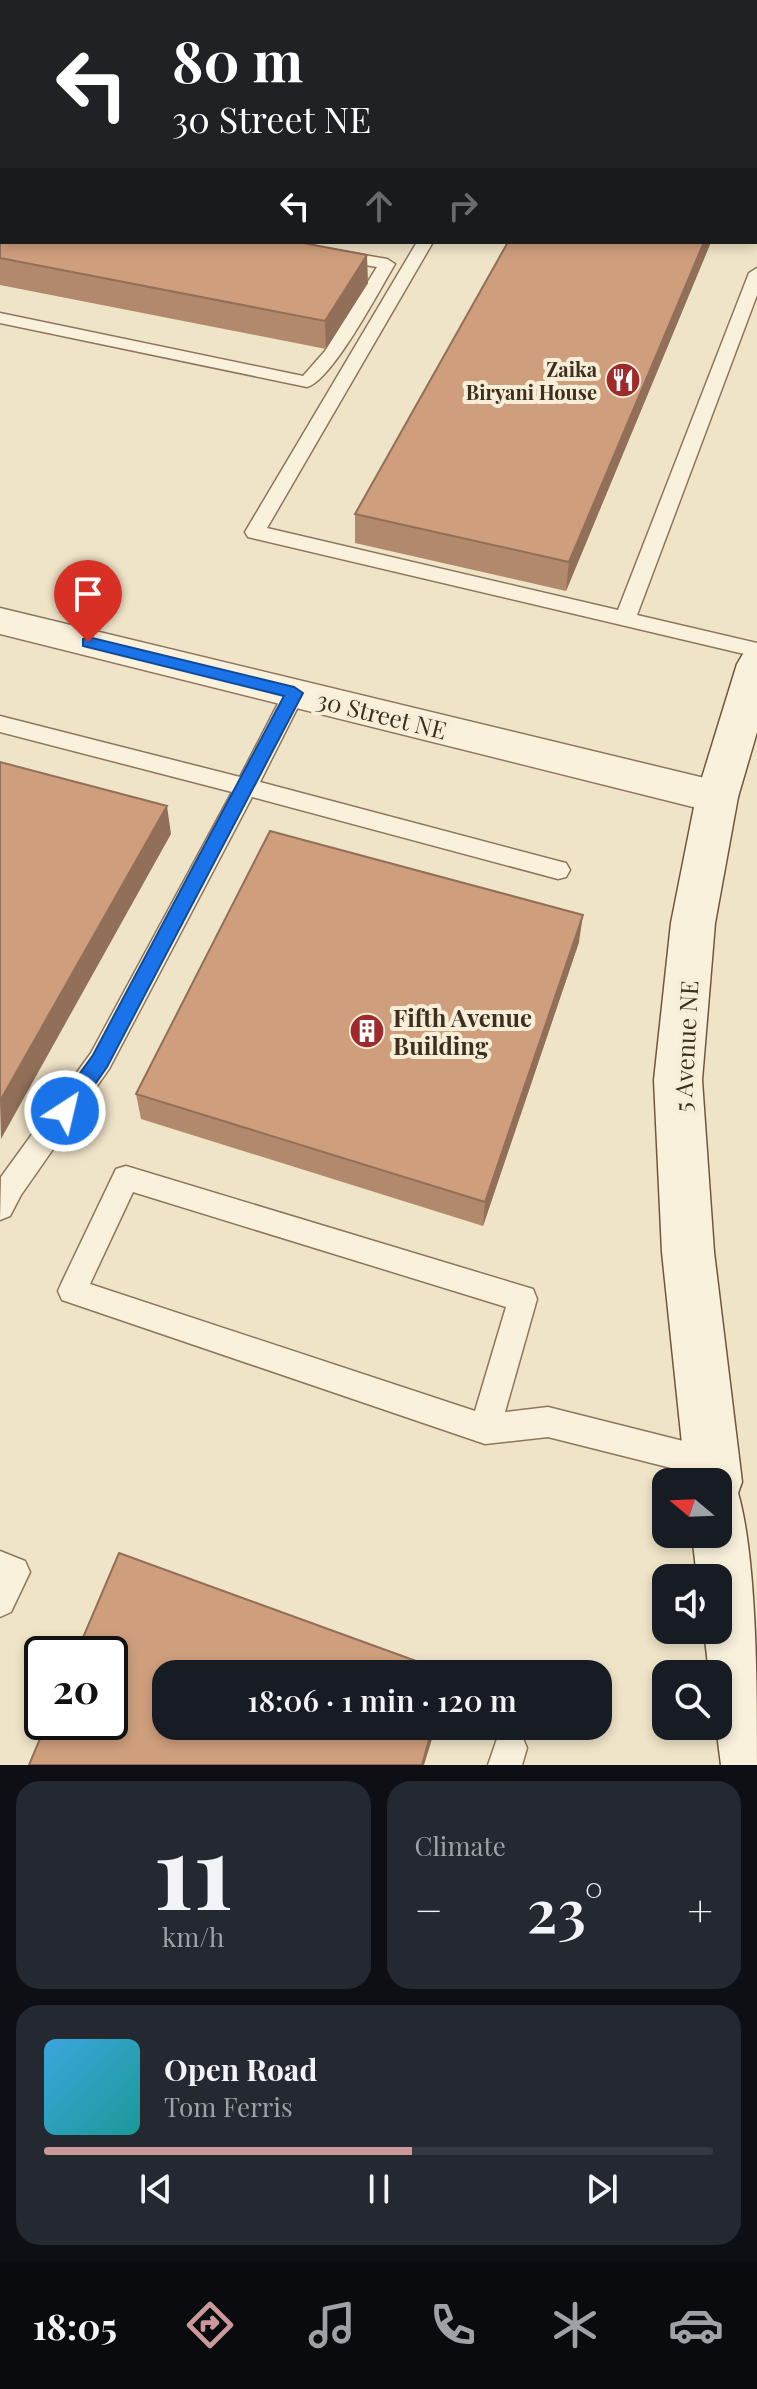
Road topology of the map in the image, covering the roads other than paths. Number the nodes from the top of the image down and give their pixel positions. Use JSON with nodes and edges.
{"nodes":[{"id":1,"x":424,"y":244,"type":"edge"},
{"id":2,"x":311,"y":250,"type":"edge"},
{"id":3,"x":757,"y":273,"type":"edge"},
{"id":4,"x":0,"y":318,"type":"edge"},
{"id":5,"x":625,"y":618,"type":"junction"},
{"id":6,"x":0,"y":621,"type":"edge"},
{"id":7,"x":757,"y":650,"type":"edge"},
{"id":8,"x":757,"y":664,"type":"edge"},
{"id":9,"x":294,"y":693,"type":"junction"},
{"id":10,"x":0,"y":724,"type":"edge"},
{"id":11,"x":246,"y":787,"type":"junction"},
{"id":12,"x":717,"y":797,"type":"junction"},
{"id":13,"x":558,"y":870,"type":"dead end"},
{"id":14,"x":0,"y":1207,"type":"edge"},
{"id":15,"x":485,"y":1429,"type":"junction"},
{"id":16,"x":667,"y":1468,"type":"edge"},
{"id":17,"x":712,"y":1468,"type":"edge"},
{"id":18,"x":727,"y":1548,"type":"edge"},
{"id":19,"x":0,"y":1567,"type":"edge"},
{"id":20,"x":0,"y":1601,"type":"edge"},
{"id":21,"x":746,"y":1636,"type":"edge"},
{"id":22,"x":752,"y":1765,"type":"edge"}],
"edges":[{"from":1,"to":5,"type":"lane"},
{"from":2,"to":4,"type":"lane"},
{"from":3,"to":5,"type":"lane"},
{"from":5,"to":7,"type":"lane"},
{"from":6,"to":9,"type":"street","name":"30 Street NE"},
{"from":8,"to":12,"type":"street","name":"5 Avenue NE"},
{"from":9,"to":11,"type":"lane"},
{"from":9,"to":12,"type":"street","name":"30 Street NE"},
{"from":10,"to":11,"type":"lane"},
{"from":11,"to":13,"type":"lane"},
{"from":11,"to":14,"type":"lane"},
{"from":12,"to":17,"type":"street","name":"5 Avenue NE"},
{"from":15,"to":15,"type":"lane"},
{"from":15,"to":16,"type":"lane"},
{"from":18,"to":21,"type":"street","name":"5 Avenue NE"},
{"from":19,"to":20,"type":"lane"},
{"from":21,"to":22,"type":"street","name":"5 Avenue NE"}]}
